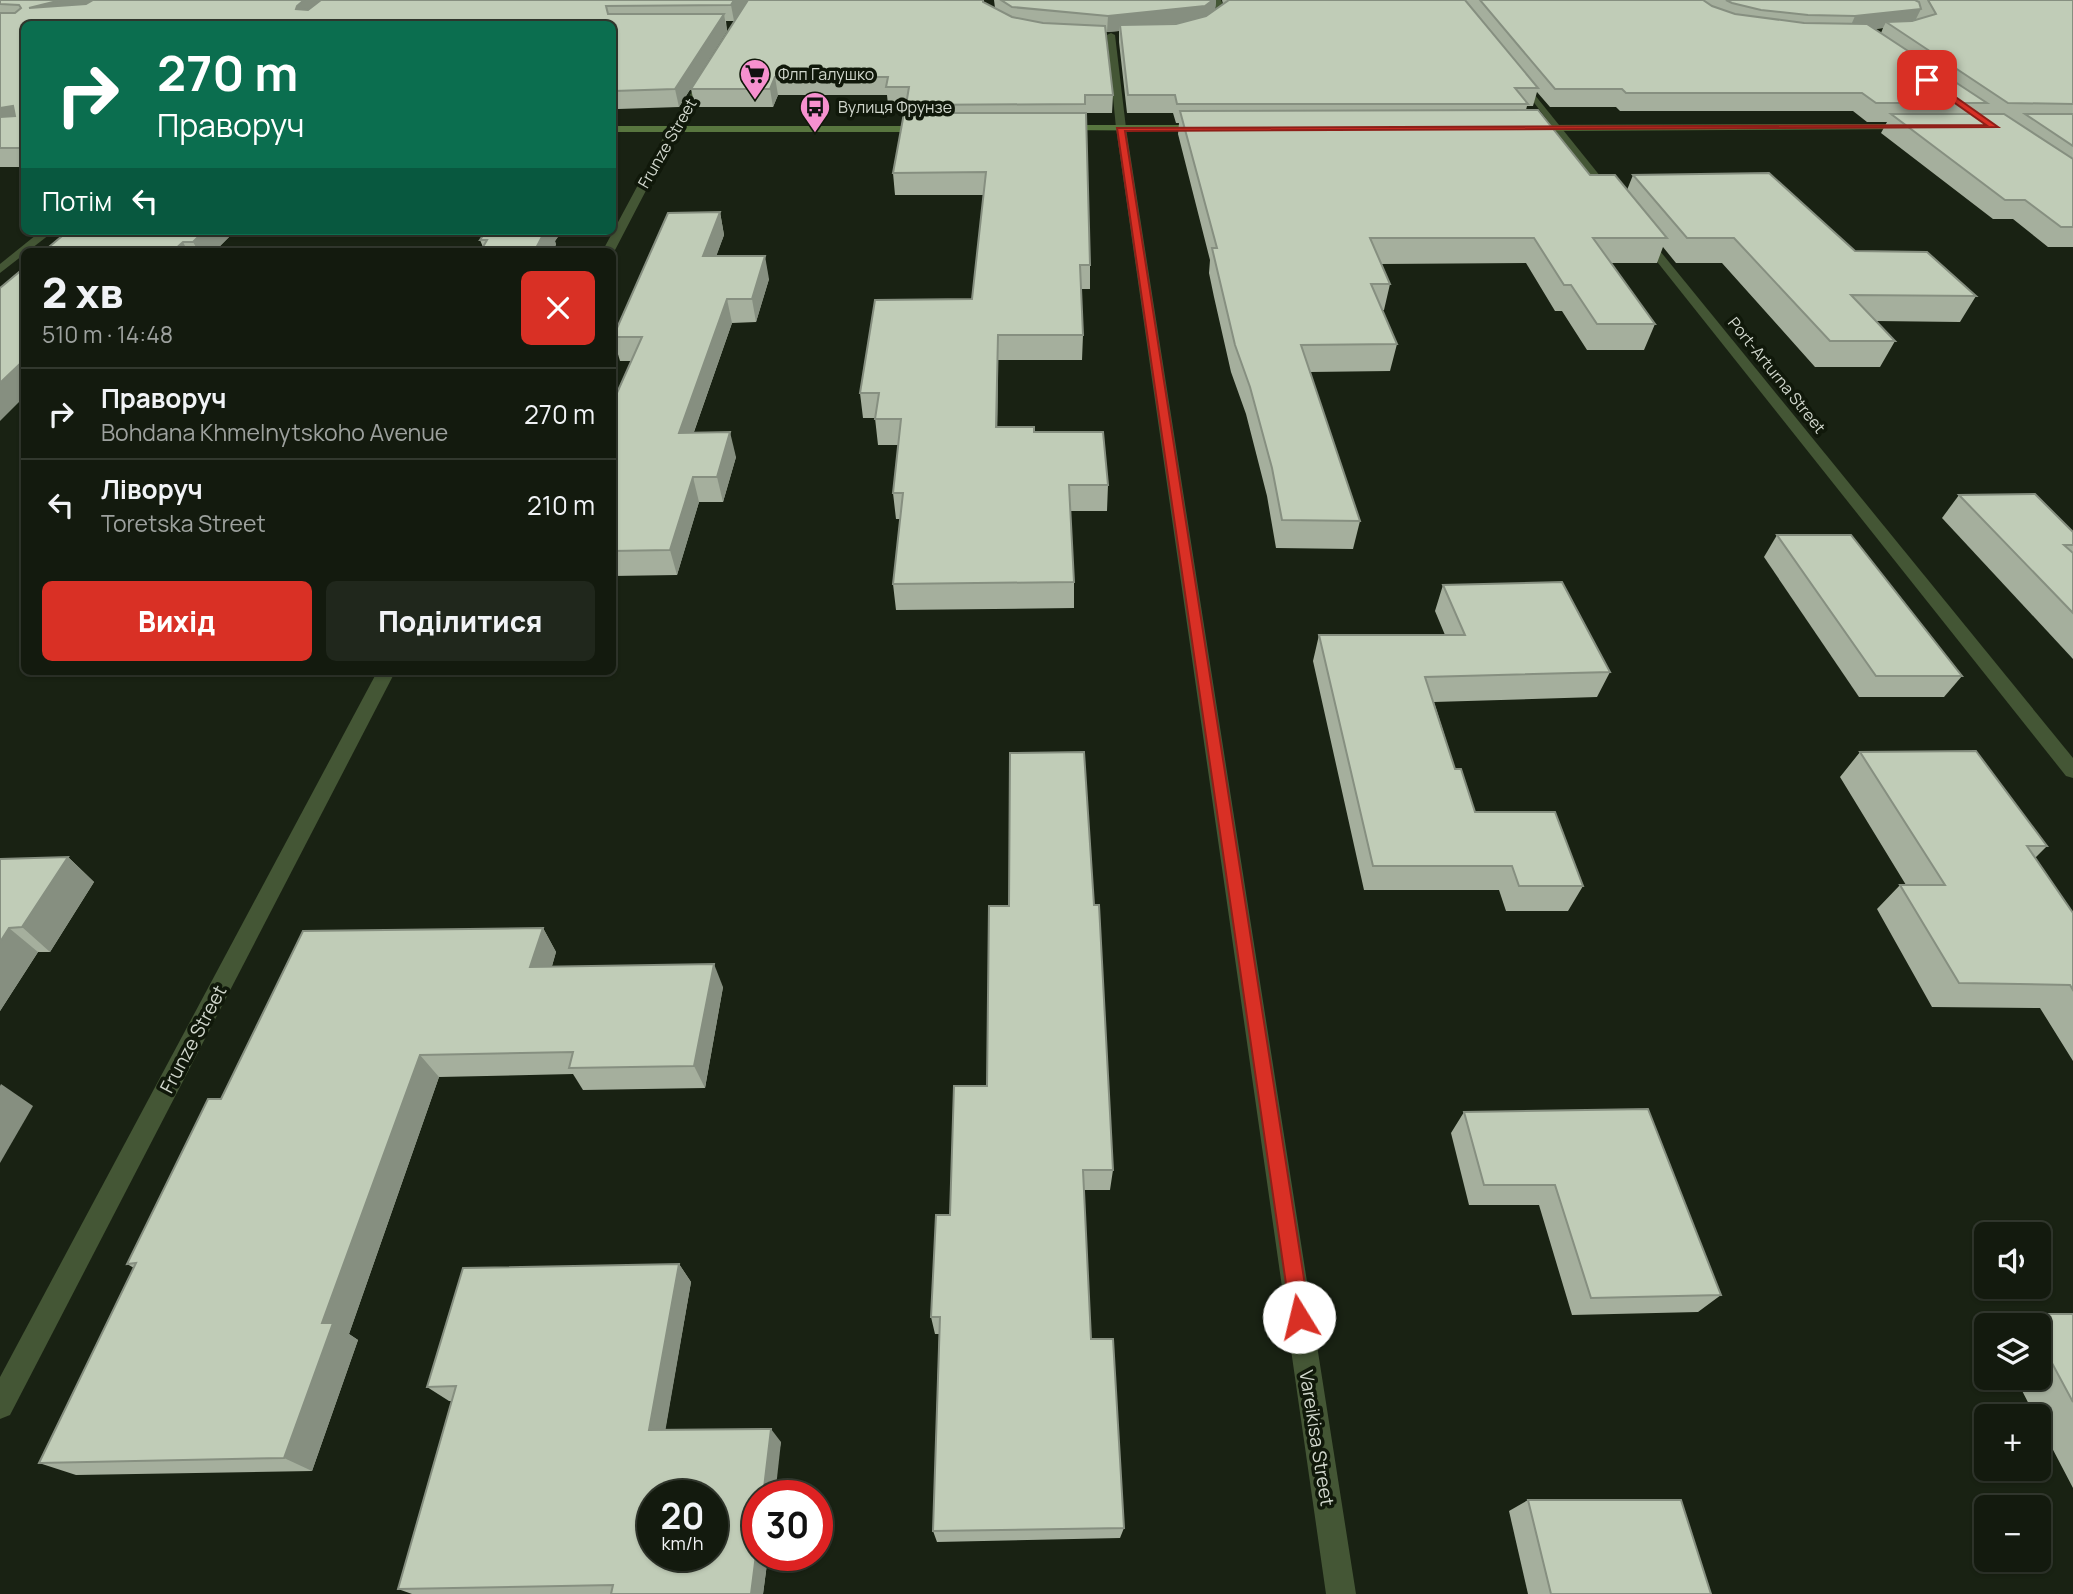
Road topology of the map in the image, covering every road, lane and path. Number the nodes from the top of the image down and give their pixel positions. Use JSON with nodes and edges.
{"nodes":[{"id":1,"x":1217,"y":0,"type":"edge"},
{"id":2,"x":1197,"y":30,"type":"edge"},
{"id":3,"x":1111,"y":35,"type":"edge"},
{"id":4,"x":717,"y":60,"type":"edge"},
{"id":5,"x":1514,"y":74,"type":"edge"},
{"id":6,"x":1917,"y":127,"type":"edge"},
{"id":7,"x":1046,"y":128,"type":"edge"},
{"id":8,"x":1121,"y":128,"type":"junction"},
{"id":9,"x":1208,"y":128,"type":"edge"},
{"id":10,"x":1510,"y":128,"type":"edge"},
{"id":11,"x":1556,"y":128,"type":"junction"},
{"id":12,"x":616,"y":129,"type":"edge"},
{"id":13,"x":673,"y":129,"type":"junction"},
{"id":14,"x":940,"y":129,"type":"edge"},
{"id":15,"x":1617,"y":204,"type":"edge"},
{"id":16,"x":1634,"y":226,"type":"edge"},
{"id":17,"x":43,"y":235,"type":"edge"},
{"id":18,"x":27,"y":248,"type":"edge"},
{"id":19,"x":610,"y":248,"type":"edge"},
{"id":20,"x":21,"y":253,"type":"edge"},
{"id":21,"x":0,"y":270,"type":"edge"},
{"id":22,"x":384,"y":675,"type":"edge"},
{"id":23,"x":2073,"y":771,"type":"edge"},
{"id":24,"x":0,"y":1405,"type":"edge"},
{"id":25,"x":1341,"y":1594,"type":"edge"}],
"edges":[{"from":1,"to":2,"type":"street"},
{"from":3,"to":8,"type":"street","name":"Vareikisa Street"},
{"from":4,"to":13,"type":"street","name":"Frunze Street"},
{"from":5,"to":11,"type":"street"},
{"from":6,"to":11,"type":"main road"},
{"from":7,"to":8,"type":"main road"},
{"from":8,"to":9,"type":"main road"},
{"from":8,"to":25,"type":"street","name":"Vareikisa Street"},
{"from":10,"to":11,"type":"main road"},
{"from":11,"to":15,"type":"street"},
{"from":12,"to":13,"type":"main road"},
{"from":13,"to":14,"type":"main road"},
{"from":13,"to":19,"type":"street","name":"Frunze Street"},
{"from":16,"to":23,"type":"street","name":"Port-Arturna Street"},
{"from":17,"to":18,"type":"street"},
{"from":20,"to":21,"type":"street"},
{"from":22,"to":24,"type":"street","name":"Frunze Street"}]}
